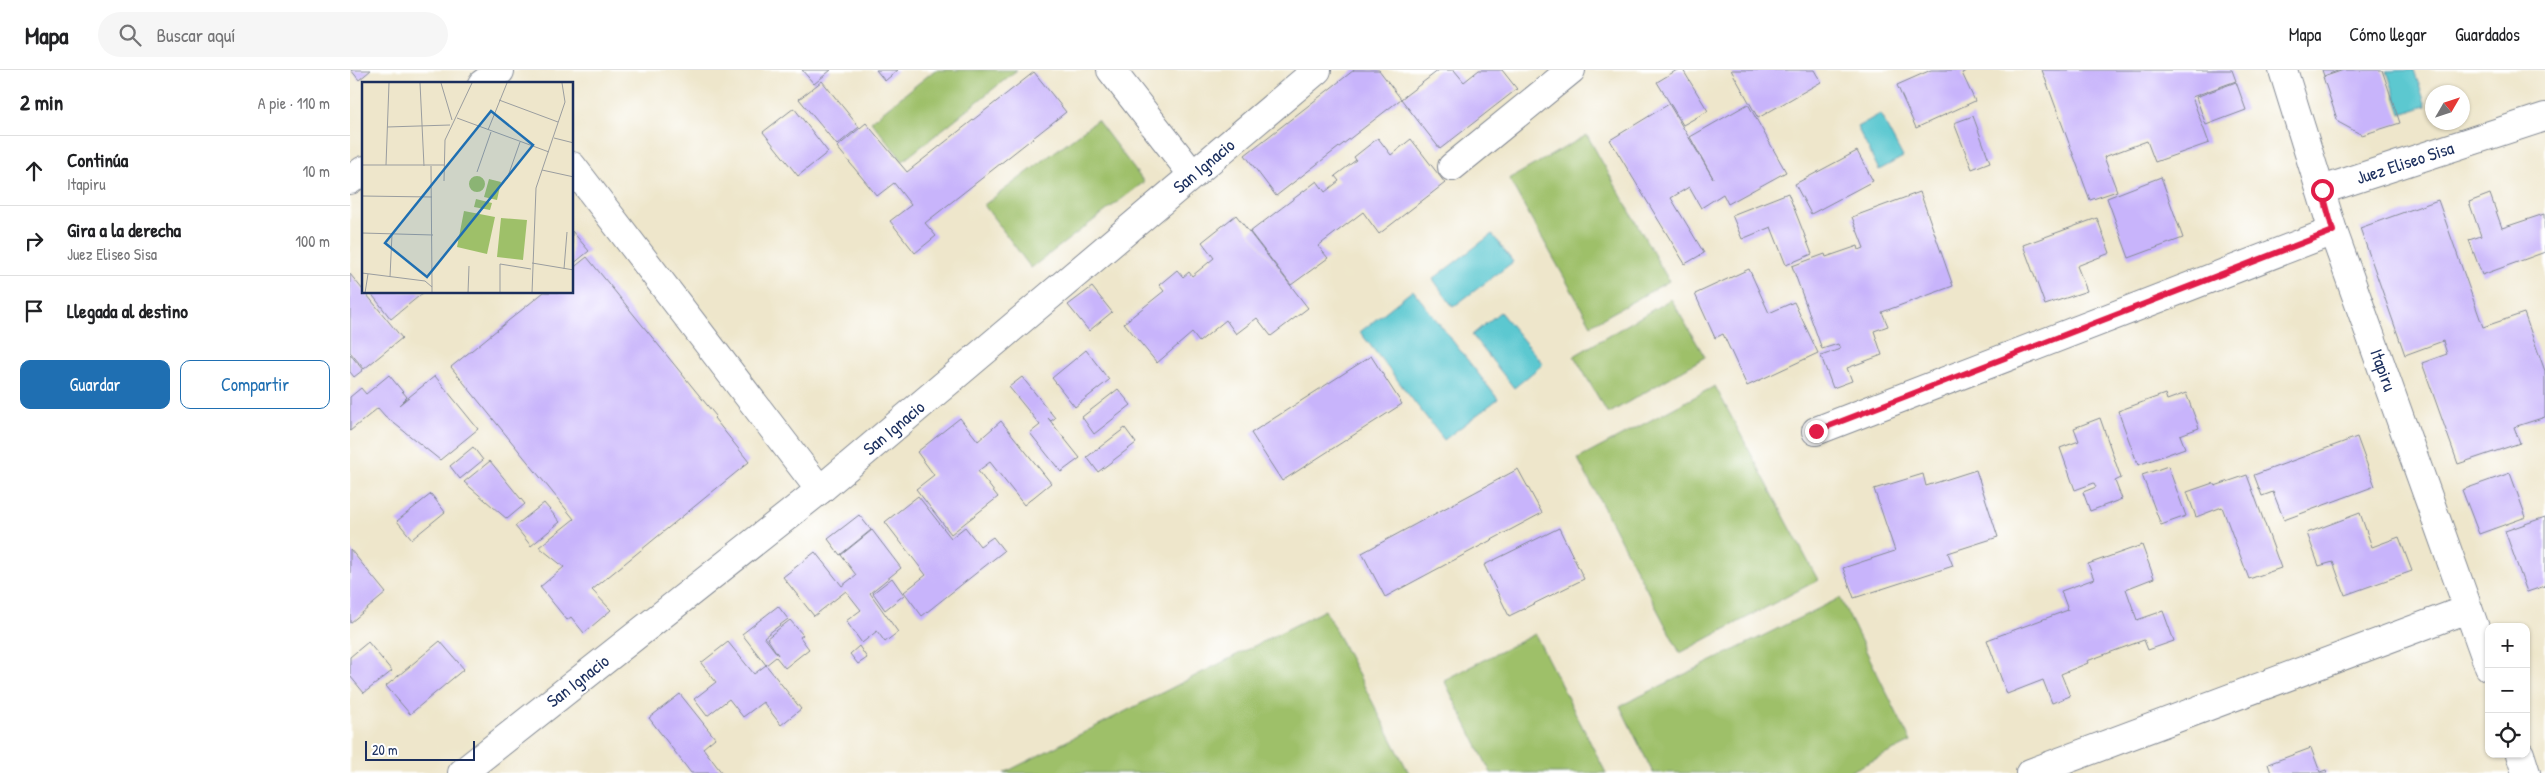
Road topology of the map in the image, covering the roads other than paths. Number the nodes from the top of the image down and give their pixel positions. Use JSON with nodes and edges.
{"nodes":[{"id":1,"x":1111,"y":70,"type":"edge"},
{"id":2,"x":1317,"y":70,"type":"edge"},
{"id":3,"x":1571,"y":70,"type":"edge"},
{"id":4,"x":2283,"y":70,"type":"edge"},
{"id":5,"x":2545,"y":117,"type":"edge"},
{"id":6,"x":1452,"y":167,"type":"dead end"},
{"id":7,"x":574,"y":169,"type":"edge"},
{"id":8,"x":362,"y":171,"type":"edge"},
{"id":9,"x":1193,"y":175,"type":"junction"},
{"id":10,"x":350,"y":180,"type":"edge"},
{"id":11,"x":2322,"y":190,"type":"junction"},
{"id":12,"x":2333,"y":231,"type":"junction"},
{"id":13,"x":1816,"y":431,"type":"dead end"},
{"id":14,"x":820,"y":490,"type":"junction"},
{"id":15,"x":2468,"y":610,"type":"junction"},
{"id":16,"x":2485,"y":656,"type":"edge"},
{"id":17,"x":2521,"y":758,"type":"edge"},
{"id":18,"x":462,"y":773,"type":"edge"},
{"id":19,"x":2030,"y":773,"type":"edge"},
{"id":20,"x":2526,"y":773,"type":"edge"}],
"edges":[{"from":1,"to":9,"type":"street"},
{"from":2,"to":9,"type":"street","name":"San Ignacio"},
{"from":3,"to":6,"type":"street"},
{"from":4,"to":11,"type":"street","name":"Itapiru"},
{"from":5,"to":11,"type":"street","name":"Juez Eliseo Sisa"},
{"from":7,"to":14,"type":"street"},
{"from":8,"to":10,"type":"street"},
{"from":9,"to":14,"type":"street","name":"San Ignacio"},
{"from":11,"to":12,"type":"street","name":"Itapiru"},
{"from":12,"to":13,"type":"street"},
{"from":12,"to":15,"type":"street","name":"Itapiru"},
{"from":14,"to":18,"type":"street","name":"San Ignacio"},
{"from":15,"to":16,"type":"street","name":"Itapiru"},
{"from":15,"to":19,"type":"street"},
{"from":17,"to":20,"type":"street"}]}
